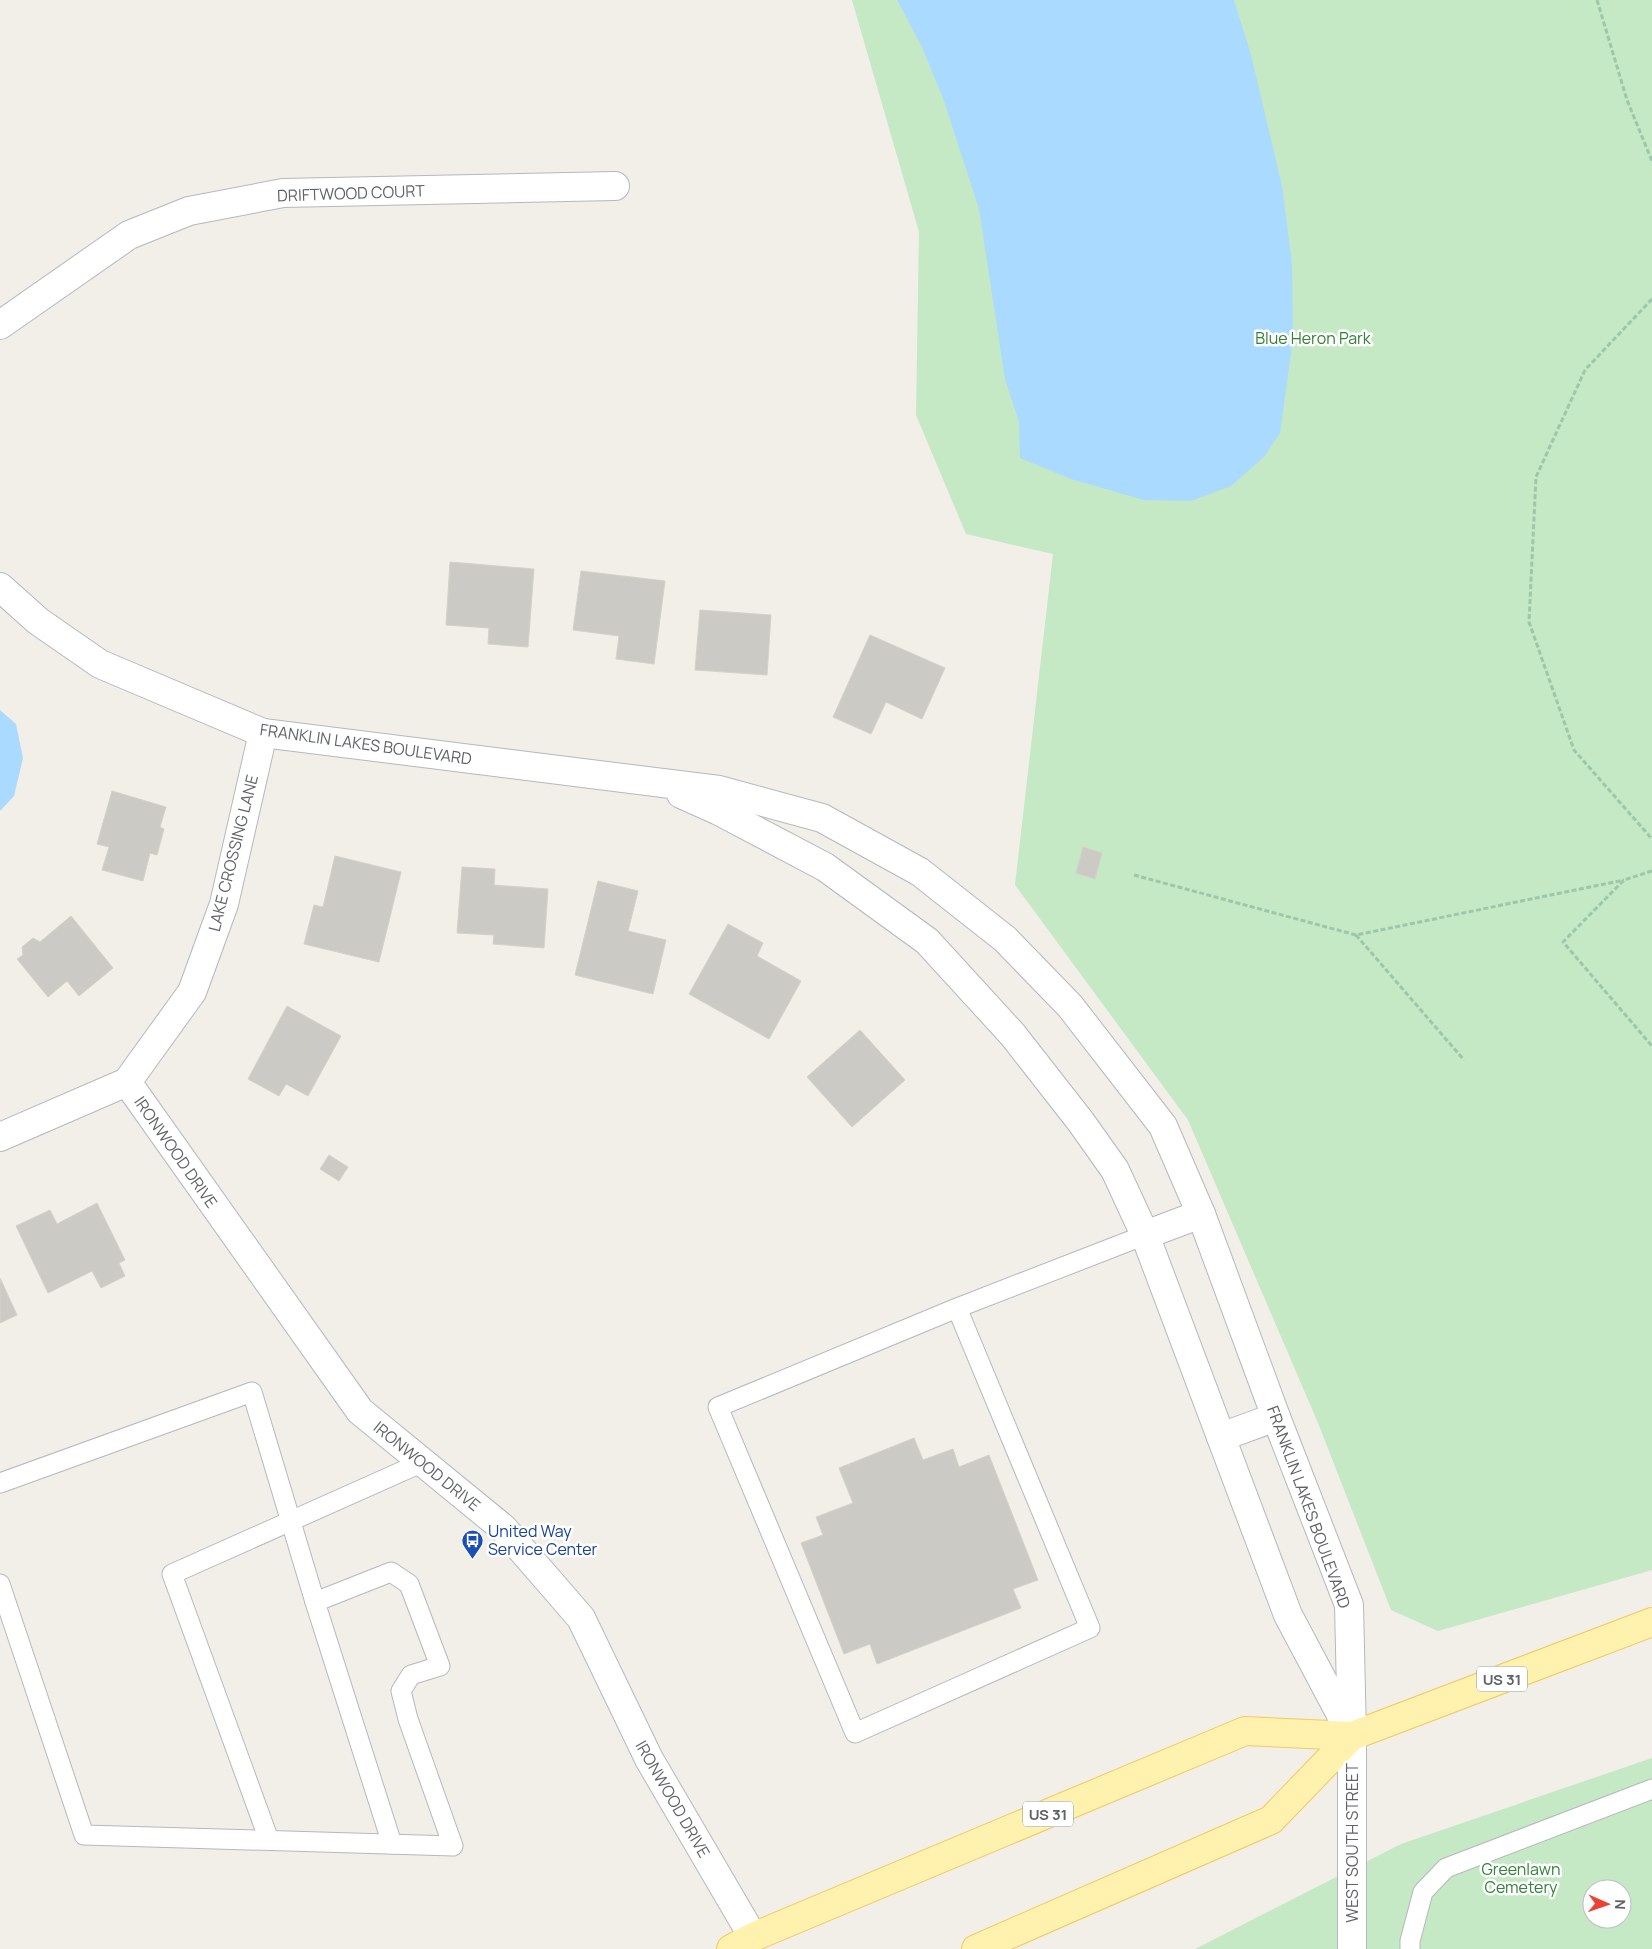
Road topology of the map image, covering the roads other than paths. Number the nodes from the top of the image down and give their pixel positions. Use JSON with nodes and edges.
{"nodes":[{"id":1,"x":615,"y":186,"type":"dead end"},
{"id":2,"x":0,"y":325,"type":"edge"},
{"id":3,"x":0,"y":588,"type":"edge"},
{"id":4,"x":263,"y":733,"type":"junction"},
{"id":5,"x":650,"y":780,"type":"junction"},
{"id":6,"x":126,"y":1082,"type":"junction"},
{"id":7,"x":0,"y":1137,"type":"edge"},
{"id":8,"x":1200,"y":1214,"type":"junction"},
{"id":9,"x":1145,"y":1235,"type":"junction"},
{"id":10,"x":957,"y":1308,"type":"junction"},
{"id":11,"x":1276,"y":1417,"type":"junction"},
{"id":12,"x":1221,"y":1437,"type":"junction"},
{"id":13,"x":422,"y":1462,"type":"junction"},
{"id":14,"x":0,"y":1483,"type":"edge"},
{"id":15,"x":291,"y":1521,"type":"junction"},
{"id":16,"x":0,"y":1584,"type":"edge"},
{"id":17,"x":315,"y":1602,"type":"junction"},
{"id":18,"x":1652,"y":1622,"type":"edge"},
{"id":19,"x":1352,"y":1736,"type":"junction"},
{"id":20,"x":1652,"y":1789,"type":"edge"},
{"id":21,"x":269,"y":1840,"type":"junction"},
{"id":22,"x":392,"y":1844,"type":"junction"},
{"id":23,"x":742,"y":1943,"type":"edge"},
{"id":24,"x":976,"y":1949,"type":"edge"},
{"id":25,"x":1352,"y":1949,"type":"edge"},
{"id":26,"x":1410,"y":1949,"type":"edge"}],
"edges":[{"from":1,"to":2,"type":"street","name":"DRIFTWOOD COURT"},
{"from":3,"to":4,"type":"street","name":"FRANKLIN LAKES BOULEVARD"},
{"from":4,"to":5,"type":"street","name":"FRANKLIN LAKES BOULEVARD"},
{"from":4,"to":6,"type":"street","name":"LAKE CROSSING LANE"},
{"from":5,"to":8,"type":"street","name":"FRANKLIN LAKES BOULEVARD"},
{"from":5,"to":9,"type":"street","name":"FRANKLIN LAKES BOULEVARD"},
{"from":6,"to":7,"type":"street"},
{"from":6,"to":13,"type":"street","name":"IRONWOOD DRIVE"},
{"from":8,"to":9,"type":"street"},
{"from":8,"to":11,"type":"street","name":"FRANKLIN LAKES BOULEVARD"},
{"from":9,"to":10,"type":"lane"},
{"from":9,"to":12,"type":"street","name":"FRANKLIN LAKES BOULEVARD"},
{"from":10,"to":10,"type":"lane"},
{"from":11,"to":12,"type":"street"},
{"from":11,"to":19,"type":"street","name":"FRANKLIN LAKES BOULEVARD"},
{"from":12,"to":19,"type":"street","name":"FRANKLIN LAKES BOULEVARD"},
{"from":13,"to":15,"type":"lane"},
{"from":13,"to":23,"type":"street","name":"IRONWOOD DRIVE"},
{"from":14,"to":15,"type":"lane"},
{"from":15,"to":17,"type":"lane"},
{"from":15,"to":21,"type":"lane"},
{"from":16,"to":21,"type":"lane"},
{"from":17,"to":22,"type":"lane"},
{"from":17,"to":22,"type":"lane"},
{"from":18,"to":19,"type":"main road","number":"US 31"},
{"from":19,"to":23,"type":"main road","number":"US 31"},
{"from":19,"to":24,"type":"main road","number":"US 31"},
{"from":19,"to":25,"type":"street","name":"WEST SOUTH STREET"},
{"from":20,"to":26,"type":"lane"},
{"from":21,"to":22,"type":"lane"}]}
